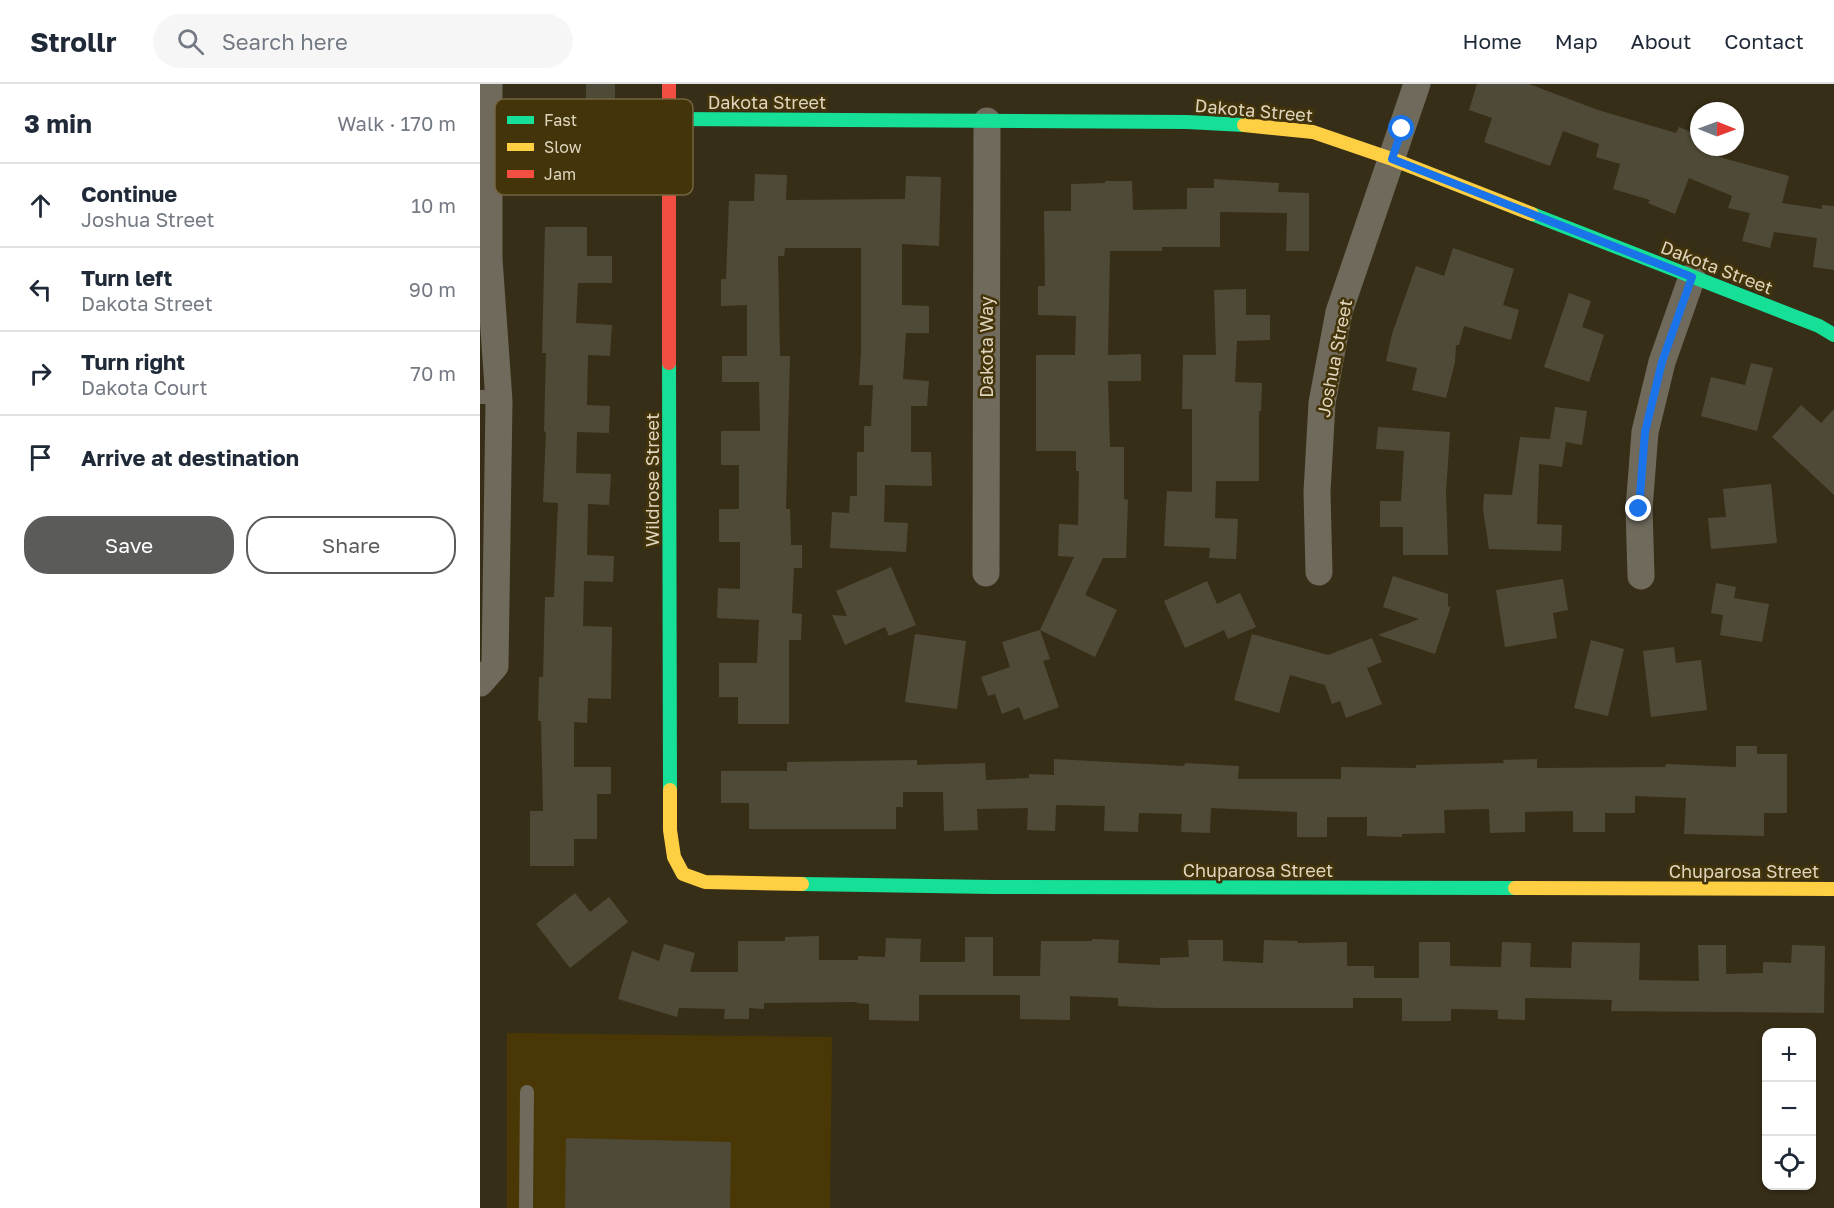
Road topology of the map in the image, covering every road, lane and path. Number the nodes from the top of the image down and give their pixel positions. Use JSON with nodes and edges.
{"nodes":[{"id":1,"x":489,"y":84,"type":"edge"},
{"id":2,"x":1417,"y":84,"type":"edge"},
{"id":3,"x":693,"y":119,"type":"edge"},
{"id":4,"x":987,"y":121,"type":"junction"},
{"id":5,"x":1392,"y":159,"type":"junction"},
{"id":6,"x":669,"y":195,"type":"edge"},
{"id":7,"x":1692,"y":277,"type":"junction"},
{"id":8,"x":1834,"y":335,"type":"edge"},
{"id":9,"x":489,"y":397,"type":"edge"},
{"id":10,"x":1319,"y":572,"type":"dead end"},
{"id":11,"x":986,"y":573,"type":"dead end"},
{"id":12,"x":1641,"y":576,"type":"dead end"},
{"id":13,"x":480,"y":683,"type":"edge"},
{"id":14,"x":683,"y":874,"type":"joint"},
{"id":15,"x":1834,"y":889,"type":"edge"},
{"id":16,"x":527,"y":1092,"type":"dead end"},
{"id":17,"x":526,"y":1208,"type":"edge"}],
"edges":[{"from":1,"to":9,"type":"street"},
{"from":2,"to":5,"type":"street","name":"Joshua Street"},
{"from":3,"to":4,"type":"street","name":"Dakota Street"},
{"from":4,"to":5,"type":"street","name":"Dakota Street"},
{"from":4,"to":11,"type":"street","name":"Dakota Way"},
{"from":5,"to":7,"type":"street","name":"Dakota Street"},
{"from":5,"to":10,"type":"street","name":"Joshua Street"},
{"from":6,"to":14,"type":"street","name":"Wildrose Street"},
{"from":7,"to":8,"type":"street","name":"Dakota Street"},
{"from":7,"to":12,"type":"street"},
{"from":9,"to":13,"type":"street"},
{"from":14,"to":15,"type":"street","name":"Chuparosa Street"},
{"from":16,"to":17,"type":"lane"}]}
